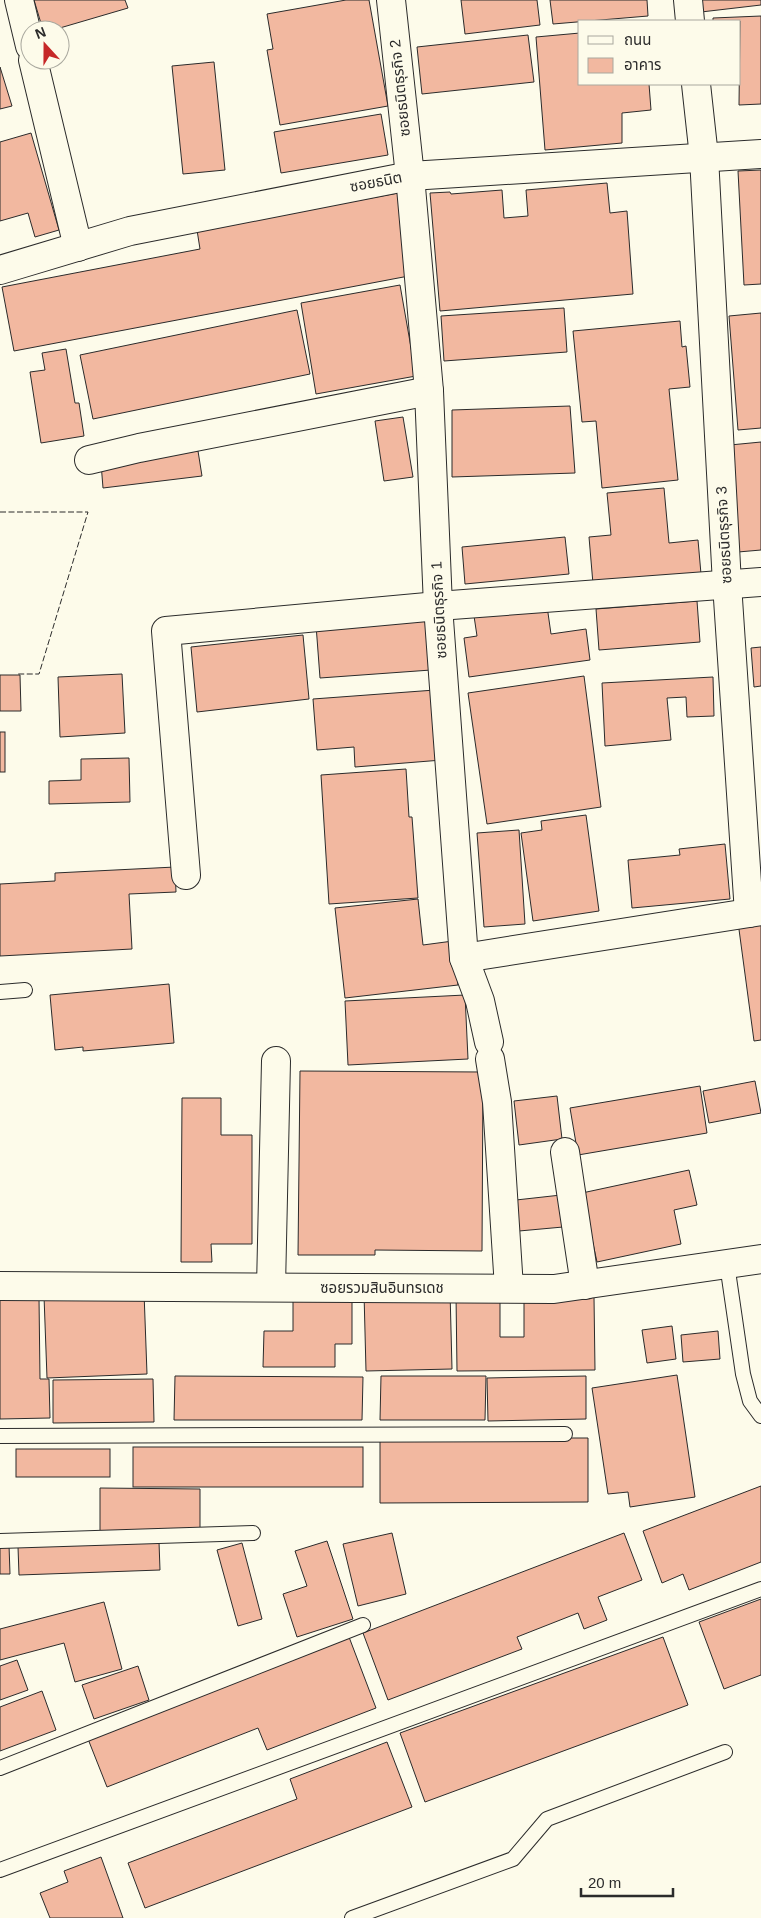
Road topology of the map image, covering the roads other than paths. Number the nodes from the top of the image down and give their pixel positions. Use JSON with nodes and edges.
{"nodes":[{"id":1,"x":19,"y":0,"type":"edge"},
{"id":2,"x":391,"y":0,"type":"edge"},
{"id":3,"x":688,"y":0,"type":"edge"},
{"id":4,"x":24,"y":20,"type":"edge"},
{"id":5,"x":690,"y":20,"type":"edge"},
{"id":6,"x":35,"y":70,"type":"edge"},
{"id":7,"x":696,"y":85,"type":"edge"},
{"id":8,"x":761,"y":154,"type":"edge"},
{"id":9,"x":704,"y":157,"type":"junction"},
{"id":10,"x":410,"y":176,"type":"junction"},
{"id":11,"x":78,"y":246,"type":"junction"},
{"id":12,"x":0,"y":270,"type":"edge"},
{"id":13,"x":429,"y":390,"type":"junction"},
{"id":14,"x":89,"y":460,"type":"dead end"},
{"id":15,"x":761,"y":582,"type":"edge"},
{"id":16,"x":727,"y":584,"type":"junction"},
{"id":17,"x":438,"y":606,"type":"junction"},
{"id":18,"x":186,"y":875,"type":"dead end"},
{"id":19,"x":755,"y":912,"type":"edge"},
{"id":20,"x":464,"y":958,"type":"junction"},
{"id":21,"x":25,"y":990,"type":"dead end"},
{"id":22,"x":0,"y":992,"type":"edge"},
{"id":23,"x":276,"y":1062,"type":"dead end"},
{"id":24,"x":565,"y":1152,"type":"dead end"},
{"id":25,"x":761,"y":1259,"type":"edge"},
{"id":26,"x":727,"y":1264,"type":"junction"},
{"id":27,"x":585,"y":1285,"type":"junction"},
{"id":28,"x":0,"y":1286,"type":"edge"},
{"id":29,"x":271,"y":1287,"type":"junction"},
{"id":30,"x":509,"y":1288,"type":"junction"},
{"id":31,"x":761,"y":1416,"type":"edge"},
{"id":32,"x":565,"y":1434,"type":"dead end"},
{"id":33,"x":0,"y":1436,"type":"edge"},
{"id":34,"x":253,"y":1533,"type":"dead end"},
{"id":35,"x":0,"y":1541,"type":"edge"},
{"id":36,"x":761,"y":1589,"type":"edge"},
{"id":37,"x":364,"y":1625,"type":"dead end"},
{"id":38,"x":725,"y":1752,"type":"dead end"},
{"id":39,"x":0,"y":1768,"type":"edge"},
{"id":40,"x":0,"y":1870,"type":"edge"},
{"id":41,"x":352,"y":1918,"type":"edge"}],
"edges":[{"from":1,"to":4,"type":"street"},
{"from":2,"to":10,"type":"street","name":"ซอยธนิตธุรกิจ 2"},
{"from":3,"to":5,"type":"street"},
{"from":6,"to":11,"type":"street"},
{"from":7,"to":9,"type":"street","name":"ซอยธนิตธุรกิจ 3"},
{"from":8,"to":9,"type":"street","name":"ซอยธนิต"},
{"from":9,"to":10,"type":"street","name":"ซอยธนิต"},
{"from":9,"to":16,"type":"street","name":"ซอยธนิตธุรกิจ 3"},
{"from":10,"to":11,"type":"street","name":"ซอยธนิต"},
{"from":10,"to":13,"type":"street","name":"ซอยธนิตธุรกิจ 1"},
{"from":11,"to":12,"type":"street","name":"ซอยธนิต"},
{"from":13,"to":14,"type":"street"},
{"from":13,"to":17,"type":"street","name":"ซอยธนิตธุรกิจ 1"},
{"from":15,"to":16,"type":"street"},
{"from":16,"to":17,"type":"street"},
{"from":16,"to":19,"type":"street","name":"ซอยธนิตธุรกิจ 3"},
{"from":17,"to":18,"type":"street"},
{"from":17,"to":20,"type":"street","name":"ซอยธนิตธุรกิจ 1"},
{"from":19,"to":20,"type":"street"},
{"from":20,"to":30,"type":"street","name":"ซอยธนิตธุรกิจ 1"},
{"from":21,"to":22,"type":"lane"},
{"from":23,"to":29,"type":"street"},
{"from":24,"to":27,"type":"street"},
{"from":25,"to":26,"type":"street","name":"ซอยรวมสินอินทรเดช"},
{"from":26,"to":27,"type":"street","name":"ซอยรวมสินอินทรเดช"},
{"from":26,"to":31,"type":"lane"},
{"from":27,"to":30,"type":"street","name":"ซอยรวมสินอินทรเดช"},
{"from":28,"to":29,"type":"street","name":"ซอยรวมสินอินทรเดช"},
{"from":29,"to":30,"type":"street","name":"ซอยรวมสินอินทรเดช"},
{"from":32,"to":33,"type":"lane"},
{"from":34,"to":35,"type":"lane"},
{"from":36,"to":40,"type":"lane"},
{"from":37,"to":39,"type":"lane"},
{"from":38,"to":41,"type":"lane"}]}
